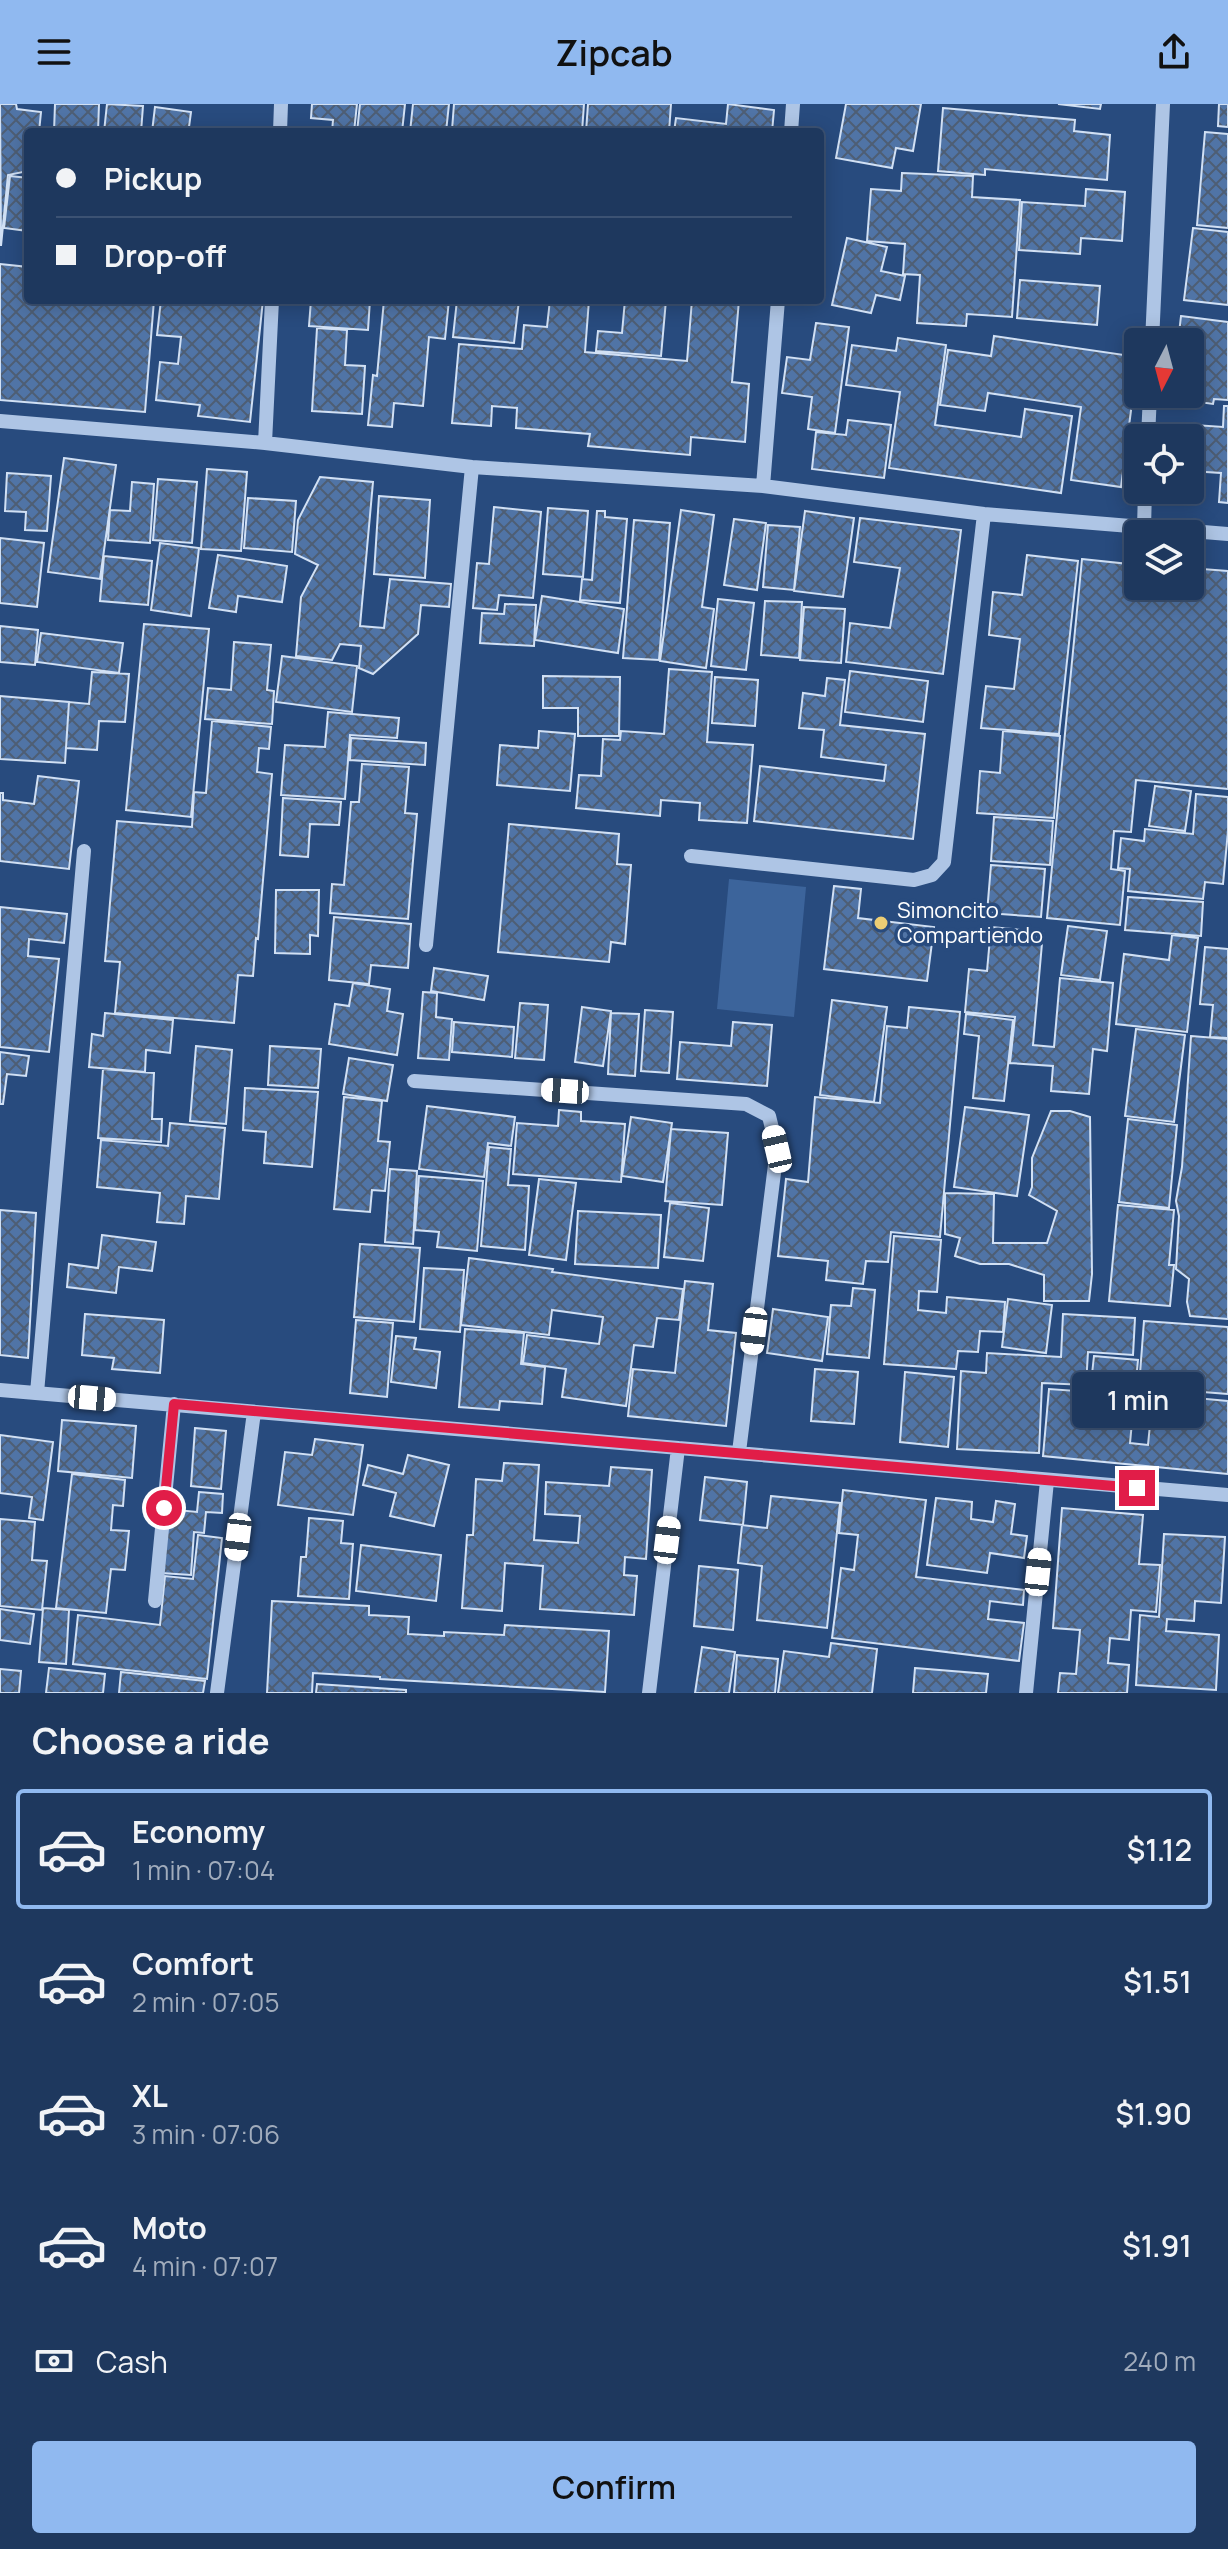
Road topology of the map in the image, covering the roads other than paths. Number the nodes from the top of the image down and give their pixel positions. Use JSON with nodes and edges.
{"nodes":[{"id":1,"x":281,"y":104,"type":"edge"},
{"id":2,"x":793,"y":104,"type":"edge"},
{"id":3,"x":1163,"y":104,"type":"edge"},
{"id":4,"x":280,"y":128,"type":"edge"},
{"id":5,"x":791,"y":128,"type":"edge"},
{"id":6,"x":272,"y":304,"type":"edge"},
{"id":7,"x":778,"y":304,"type":"edge"},
{"id":8,"x":1153,"y":328,"type":"edge"},
{"id":9,"x":0,"y":421,"type":"edge"},
{"id":10,"x":265,"y":443,"type":"junction"},
{"id":11,"x":472,"y":467,"type":"junction"},
{"id":12,"x":763,"y":486,"type":"junction"},
{"id":13,"x":984,"y":514,"type":"junction"},
{"id":14,"x":1124,"y":526,"type":"edge"},
{"id":15,"x":1204,"y":532,"type":"edge"},
{"id":16,"x":1228,"y":534,"type":"edge"},
{"id":17,"x":84,"y":851,"type":"dead end"},
{"id":18,"x":691,"y":856,"type":"dead end"},
{"id":19,"x":426,"y":945,"type":"dead end"},
{"id":20,"x":414,"y":1081,"type":"dead end"},
{"id":21,"x":0,"y":1390,"type":"edge"},
{"id":22,"x":37,"y":1393,"type":"junction"},
{"id":23,"x":174,"y":1404,"type":"junction"},
{"id":24,"x":254,"y":1412,"type":"junction"},
{"id":25,"x":678,"y":1448,"type":"junction"},
{"id":26,"x":739,"y":1452,"type":"junction"},
{"id":27,"x":1047,"y":1481,"type":"junction"},
{"id":28,"x":1228,"y":1495,"type":"edge"},
{"id":29,"x":155,"y":1601,"type":"dead end"},
{"id":30,"x":217,"y":1693,"type":"edge"},
{"id":31,"x":649,"y":1693,"type":"edge"},
{"id":32,"x":1026,"y":1693,"type":"edge"}],
"edges":[{"from":1,"to":4,"type":"street"},
{"from":2,"to":5,"type":"street"},
{"from":3,"to":8,"type":"street"},
{"from":6,"to":10,"type":"street"},
{"from":7,"to":12,"type":"street"},
{"from":9,"to":10,"type":"street"},
{"from":10,"to":11,"type":"street"},
{"from":11,"to":12,"type":"street"},
{"from":11,"to":19,"type":"street"},
{"from":12,"to":13,"type":"street"},
{"from":13,"to":14,"type":"street"},
{"from":13,"to":18,"type":"street"},
{"from":15,"to":16,"type":"street"},
{"from":17,"to":22,"type":"street"},
{"from":20,"to":26,"type":"street"},
{"from":21,"to":22,"type":"street"},
{"from":22,"to":23,"type":"street"},
{"from":23,"to":24,"type":"street"},
{"from":23,"to":29,"type":"street"},
{"from":24,"to":25,"type":"street"},
{"from":24,"to":30,"type":"street"},
{"from":25,"to":26,"type":"street"},
{"from":25,"to":31,"type":"street"},
{"from":26,"to":27,"type":"street"},
{"from":27,"to":28,"type":"street"},
{"from":27,"to":32,"type":"street"}]}
